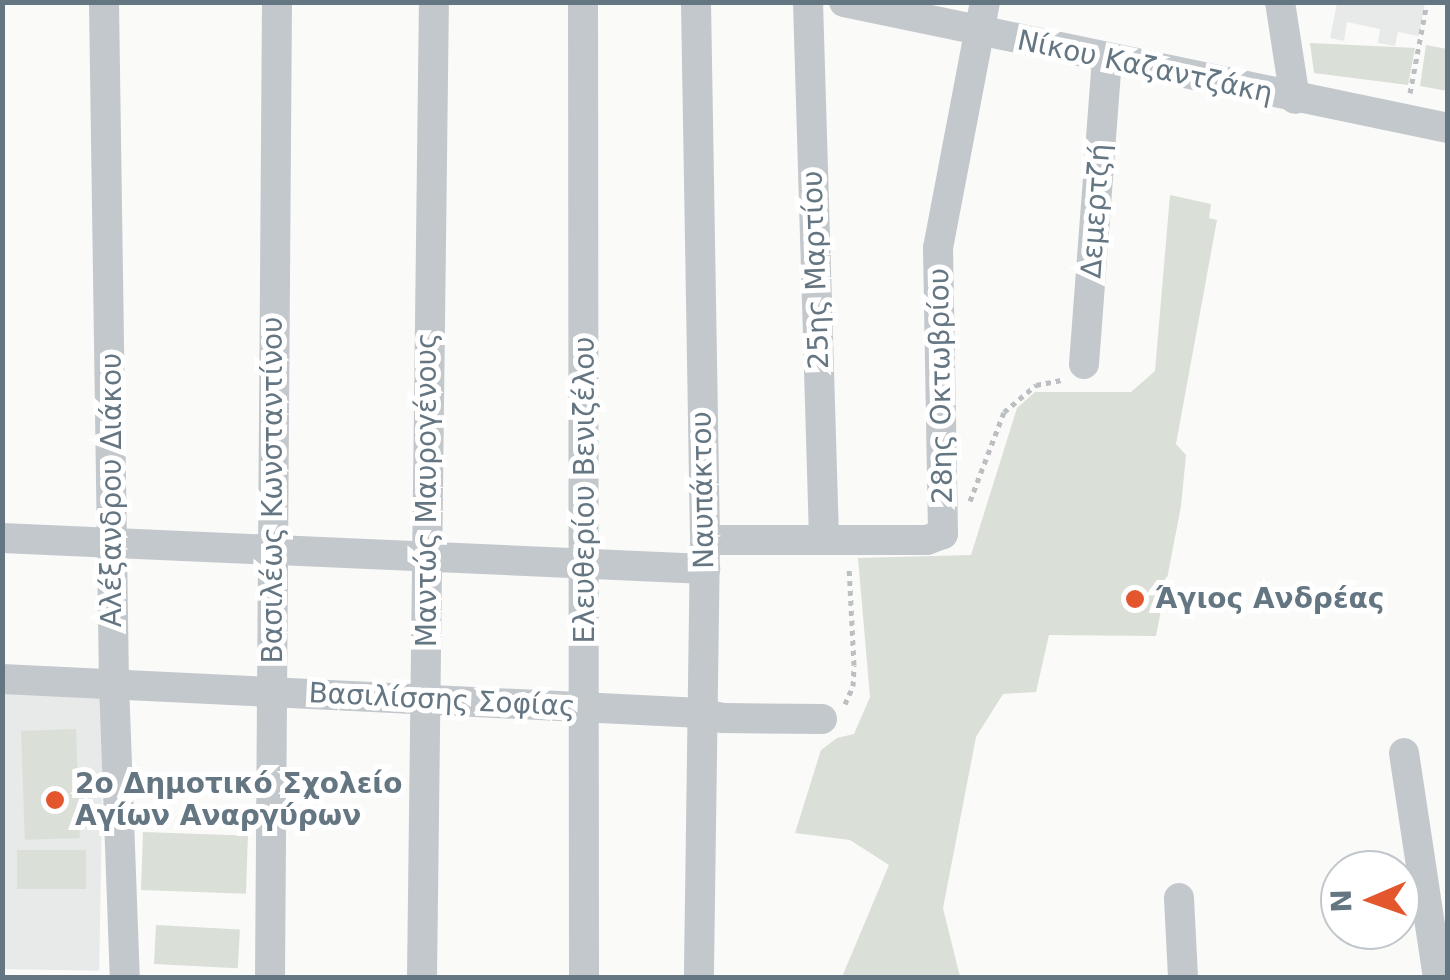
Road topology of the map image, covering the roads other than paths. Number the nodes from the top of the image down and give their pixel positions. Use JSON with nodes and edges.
{"nodes":[{"id":1,"x":104,"y":2,"type":"edge"},
{"id":2,"x":277,"y":2,"type":"edge"},
{"id":3,"x":434,"y":2,"type":"edge"},
{"id":4,"x":583,"y":2,"type":"edge"},
{"id":5,"x":696,"y":2,"type":"edge"},
{"id":6,"x":808,"y":2,"type":"edge"},
{"id":7,"x":844,"y":2,"type":"edge"},
{"id":8,"x":1280,"y":2,"type":"edge"},
{"id":9,"x":982,"y":16,"type":"edge"},
{"id":10,"x":1107,"y":58,"type":"junction"},
{"id":11,"x":1295,"y":99,"type":"junction"},
{"id":12,"x":1448,"y":128,"type":"edge"},
{"id":13,"x":1084,"y":364,"type":"road end"},
{"id":14,"x":2,"y":538,"type":"edge"},
{"id":15,"x":836,"y":538,"type":"junction"},
{"id":16,"x":113,"y":542,"type":"junction"},
{"id":17,"x":273,"y":552,"type":"junction"},
{"id":18,"x":705,"y":554,"type":"junction"},
{"id":19,"x":427,"y":560,"type":"junction"},
{"id":20,"x":586,"y":566,"type":"junction"},
{"id":21,"x":2,"y":678,"type":"edge"},
{"id":22,"x":114,"y":682,"type":"junction"},
{"id":23,"x":272,"y":692,"type":"junction"},
{"id":24,"x":426,"y":699,"type":"junction"},
{"id":25,"x":584,"y":707,"type":"junction"},
{"id":26,"x":701,"y":713,"type":"junction"},
{"id":27,"x":822,"y":719,"type":"road end"},
{"id":28,"x":1404,"y":753,"type":"dead end"},
{"id":29,"x":1179,"y":898,"type":"dead end"},
{"id":30,"x":125,"y":978,"type":"edge"},
{"id":31,"x":270,"y":978,"type":"edge"},
{"id":32,"x":422,"y":978,"type":"edge"},
{"id":33,"x":584,"y":978,"type":"edge"},
{"id":34,"x":699,"y":978,"type":"edge"},
{"id":35,"x":1183,"y":978,"type":"edge"},
{"id":36,"x":1438,"y":978,"type":"edge"}],
"edges":[{"from":1,"to":16,"type":"street","name":"Αλέξανδρου Διάκου"},
{"from":2,"to":17,"type":"street","name":"Βασιλέως Κωνσταντίνου"},
{"from":3,"to":19,"type":"street","name":"Μαντώς Μαυρογένους"},
{"from":4,"to":20,"type":"street","name":"Ελευθερίου Βενιζέλου"},
{"from":5,"to":18,"type":"street","name":"Ναυπάκτου"},
{"from":6,"to":15,"type":"street","name":"25ης Μαρτίου"},
{"from":7,"to":9,"type":"street","name":"Νίκου Καζαντζάκη"},
{"from":8,"to":11,"type":"street"},
{"from":9,"to":10,"type":"street","name":"Νίκου Καζαντζάκη"},
{"from":9,"to":15,"type":"street","name":"28ης Οκτωβρίου"},
{"from":10,"to":11,"type":"street","name":"Νίκου Καζαντζάκη"},
{"from":10,"to":13,"type":"street","name":"Δεμερτζή"},
{"from":11,"to":12,"type":"street","name":"Νίκου Καζαντζάκη"},
{"from":14,"to":16,"type":"street","name":"28ης Οκτωβρίου"},
{"from":15,"to":18,"type":"street","name":"28ης Οκτωβρίου"},
{"from":16,"to":17,"type":"street","name":"28ης Οκτωβρίου"},
{"from":16,"to":22,"type":"street","name":"Αλέξανδρου Διάκου"},
{"from":17,"to":19,"type":"street","name":"28ης Οκτωβρίου"},
{"from":17,"to":23,"type":"street","name":"Βασιλέως Κωνσταντίνου"},
{"from":18,"to":20,"type":"street","name":"28ης Οκτωβρίου"},
{"from":18,"to":26,"type":"street","name":"Ναυπάκτου"},
{"from":19,"to":20,"type":"street","name":"28ης Οκτωβρίου"},
{"from":19,"to":24,"type":"street","name":"Μαντώς Μαυρογένους"},
{"from":20,"to":25,"type":"street","name":"Ελευθερίου Βενιζέλου"},
{"from":21,"to":22,"type":"street","name":"Βασιλίσσης Σοφίας"},
{"from":22,"to":23,"type":"street","name":"Βασιλίσσης Σοφίας"},
{"from":22,"to":30,"type":"street","name":"Αλέξανδρου Διάκου"},
{"from":23,"to":24,"type":"street","name":"Βασιλίσσης Σοφίας"},
{"from":23,"to":31,"type":"street","name":"Βασιλέως Κωνσταντίνου"},
{"from":24,"to":25,"type":"street","name":"Βασιλίσσης Σοφίας"},
{"from":24,"to":32,"type":"street","name":"Μαντώς Μαυρογένους"},
{"from":25,"to":26,"type":"street","name":"Βασιλίσσης Σοφίας"},
{"from":25,"to":33,"type":"street","name":"Ελευθερίου Βενιζέλου"},
{"from":26,"to":27,"type":"street","name":"Βασιλίσσης Σοφίας"},
{"from":26,"to":34,"type":"street","name":"Ναυπάκτου"},
{"from":28,"to":36,"type":"street"},
{"from":29,"to":35,"type":"street"}]}
